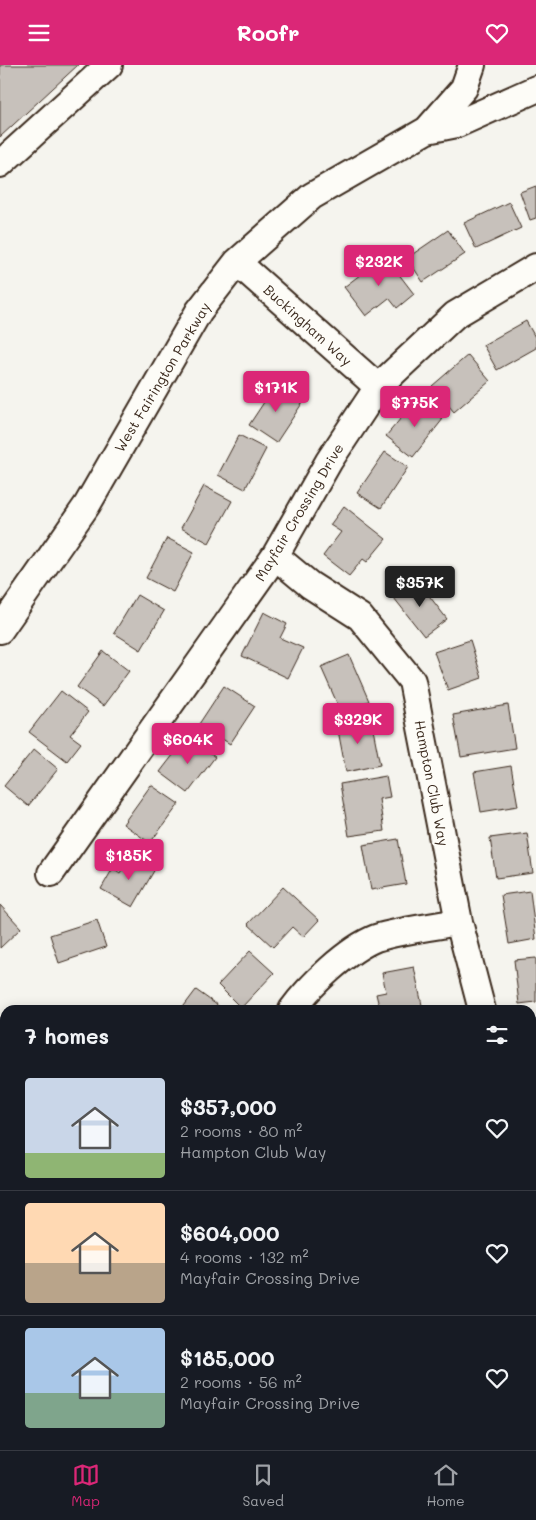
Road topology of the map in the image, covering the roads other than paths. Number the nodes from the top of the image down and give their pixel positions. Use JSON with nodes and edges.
{"nodes":[{"id":1,"x":109,"y":65,"type":"edge"},
{"id":2,"x":472,"y":65,"type":"edge"},
{"id":3,"x":536,"y":89,"type":"edge"},
{"id":4,"x":427,"y":130,"type":"junction"},
{"id":5,"x":0,"y":164,"type":"edge"},
{"id":6,"x":237,"y":262,"type":"junction"},
{"id":7,"x":536,"y":267,"type":"edge"},
{"id":8,"x":378,"y":387,"type":"junction"},
{"id":9,"x":275,"y":556,"type":"junction"},
{"id":10,"x":0,"y":630,"type":"edge"},
{"id":11,"x":51,"y":873,"type":"dead end"},
{"id":12,"x":459,"y":922,"type":"junction"},
{"id":13,"x":296,"y":1005,"type":"edge"},
{"id":14,"x":481,"y":1005,"type":"edge"}],
"edges":[{"from":1,"to":5,"type":"street"},
{"from":2,"to":4,"type":"street","name":"West Fairington Parkway"},
{"from":3,"to":4,"type":"street"},
{"from":4,"to":6,"type":"street","name":"West Fairington Parkway"},
{"from":6,"to":8,"type":"street","name":"Buckingham Way"},
{"from":6,"to":10,"type":"street","name":"West Fairington Parkway"},
{"from":7,"to":8,"type":"street","name":"Mayfair Crossing Drive"},
{"from":8,"to":9,"type":"street","name":"Mayfair Crossing Drive"},
{"from":9,"to":11,"type":"street","name":"Mayfair Crossing Drive"},
{"from":9,"to":12,"type":"street","name":"Hampton Club Way"},
{"from":12,"to":13,"type":"street"},
{"from":12,"to":14,"type":"street","name":"Hampton Club Way"}]}
